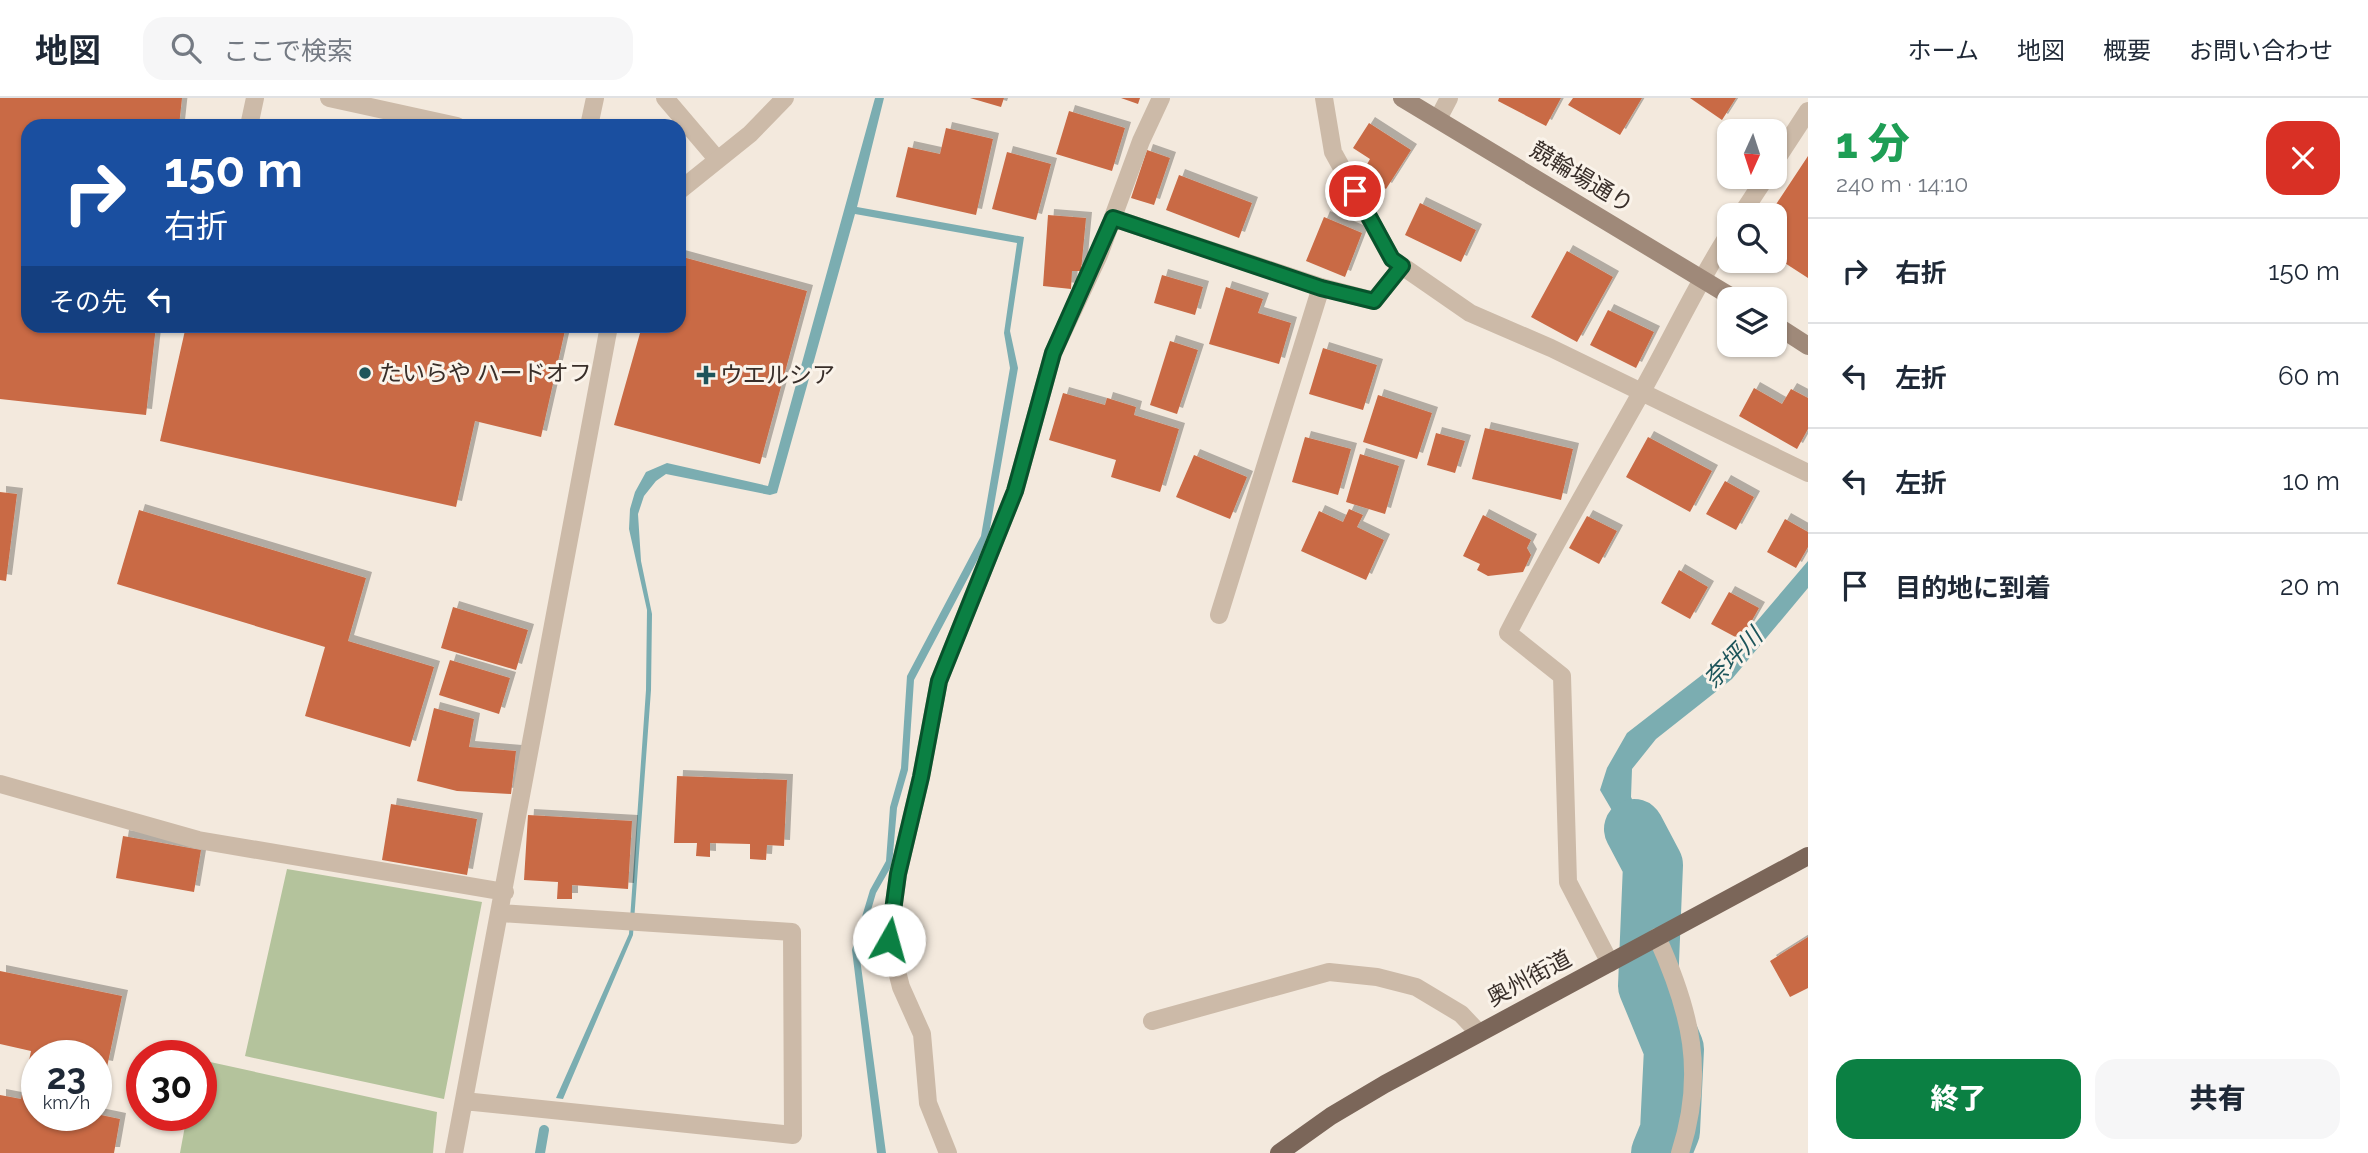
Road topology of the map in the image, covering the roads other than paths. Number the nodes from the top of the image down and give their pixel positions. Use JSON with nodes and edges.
{"nodes":[{"id":1,"x":255,"y":98,"type":"edge"},
{"id":2,"x":329,"y":98,"type":"edge"},
{"id":3,"x":595,"y":98,"type":"edge"},
{"id":4,"x":665,"y":98,"type":"edge"},
{"id":5,"x":785,"y":98,"type":"edge"},
{"id":6,"x":1161,"y":98,"type":"edge"},
{"id":7,"x":1324,"y":98,"type":"edge"},
{"id":8,"x":1402,"y":98,"type":"edge"},
{"id":9,"x":1449,"y":98,"type":"edge"},
{"id":10,"x":1808,"y":110,"type":"edge"},
{"id":11,"x":250,"y":119,"type":"edge"},
{"id":12,"x":425,"y":119,"type":"edge"},
{"id":13,"x":590,"y":119,"type":"edge"},
{"id":14,"x":683,"y":119,"type":"edge"},
{"id":15,"x":1438,"y":119,"type":"junction"},
{"id":16,"x":686,"y":123,"type":"edge"},
{"id":17,"x":1787,"y":143,"type":"edge"},
{"id":18,"x":717,"y":159,"type":"junction"},
{"id":19,"x":686,"y":185,"type":"edge"},
{"id":20,"x":1113,"y":218,"type":"junction"},
{"id":21,"x":1717,"y":253,"type":"edge"},
{"id":22,"x":1402,"y":266,"type":"junction"},
{"id":23,"x":1701,"y":278,"type":"junction"},
{"id":24,"x":1321,"y":288,"type":"junction"},
{"id":25,"x":1717,"y":288,"type":"edge"},
{"id":26,"x":1787,"y":332,"type":"edge"},
{"id":27,"x":608,"y":333,"type":"edge"},
{"id":28,"x":1808,"y":346,"type":"edge"},
{"id":29,"x":1642,"y":391,"type":"junction"},
{"id":30,"x":1808,"y":472,"type":"edge"},
{"id":31,"x":1219,"y":615,"type":"dead end"},
{"id":32,"x":0,"y":784,"type":"edge"},
{"id":33,"x":1808,"y":856,"type":"edge"},
{"id":34,"x":505,"y":892,"type":"junction"},
{"id":35,"x":500,"y":913,"type":"junction"},
{"id":36,"x":1655,"y":938,"type":"junction"},
{"id":37,"x":1611,"y":962,"type":"junction"},
{"id":38,"x":1152,"y":1021,"type":"dead end"},
{"id":39,"x":1479,"y":1033,"type":"junction"},
{"id":40,"x":464,"y":1101,"type":"junction"},
{"id":41,"x":454,"y":1153,"type":"edge"},
{"id":42,"x":948,"y":1153,"type":"edge"},
{"id":43,"x":1279,"y":1153,"type":"edge"},
{"id":44,"x":1680,"y":1153,"type":"edge"}],
"edges":[{"from":1,"to":11,"type":"street"},
{"from":2,"to":12,"type":"street"},
{"from":3,"to":13,"type":"street"},
{"from":4,"to":14,"type":"street"},
{"from":5,"to":18,"type":"street"},
{"from":6,"to":20,"type":"street"},
{"from":7,"to":22,"type":"street"},
{"from":8,"to":15,"type":"street","name":"競輪場通り"},
{"from":9,"to":15,"type":"street"},
{"from":10,"to":17,"type":"street"},
{"from":15,"to":23,"type":"street","name":"競輪場通り"},
{"from":16,"to":18,"type":"street"},
{"from":18,"to":19,"type":"street"},
{"from":20,"to":24,"type":"street"},
{"from":20,"to":42,"type":"street"},
{"from":21,"to":23,"type":"street"},
{"from":22,"to":24,"type":"street"},
{"from":22,"to":29,"type":"street"},
{"from":23,"to":25,"type":"street","name":"競輪場通り"},
{"from":23,"to":29,"type":"street"},
{"from":24,"to":31,"type":"street"},
{"from":26,"to":28,"type":"street"},
{"from":27,"to":34,"type":"street"},
{"from":29,"to":30,"type":"street"},
{"from":29,"to":37,"type":"street"},
{"from":32,"to":34,"type":"street"},
{"from":33,"to":36,"type":"main road","name":"奥州街道"},
{"from":34,"to":35,"type":"street"},
{"from":35,"to":40,"type":"street"},
{"from":35,"to":40,"type":"street"},
{"from":36,"to":37,"type":"main road","name":"奥州街道"},
{"from":36,"to":44,"type":"street"},
{"from":37,"to":39,"type":"main road","name":"奥州街道"},
{"from":38,"to":39,"type":"street"},
{"from":39,"to":43,"type":"main road","name":"奥州街道"},
{"from":40,"to":41,"type":"street"}]}
